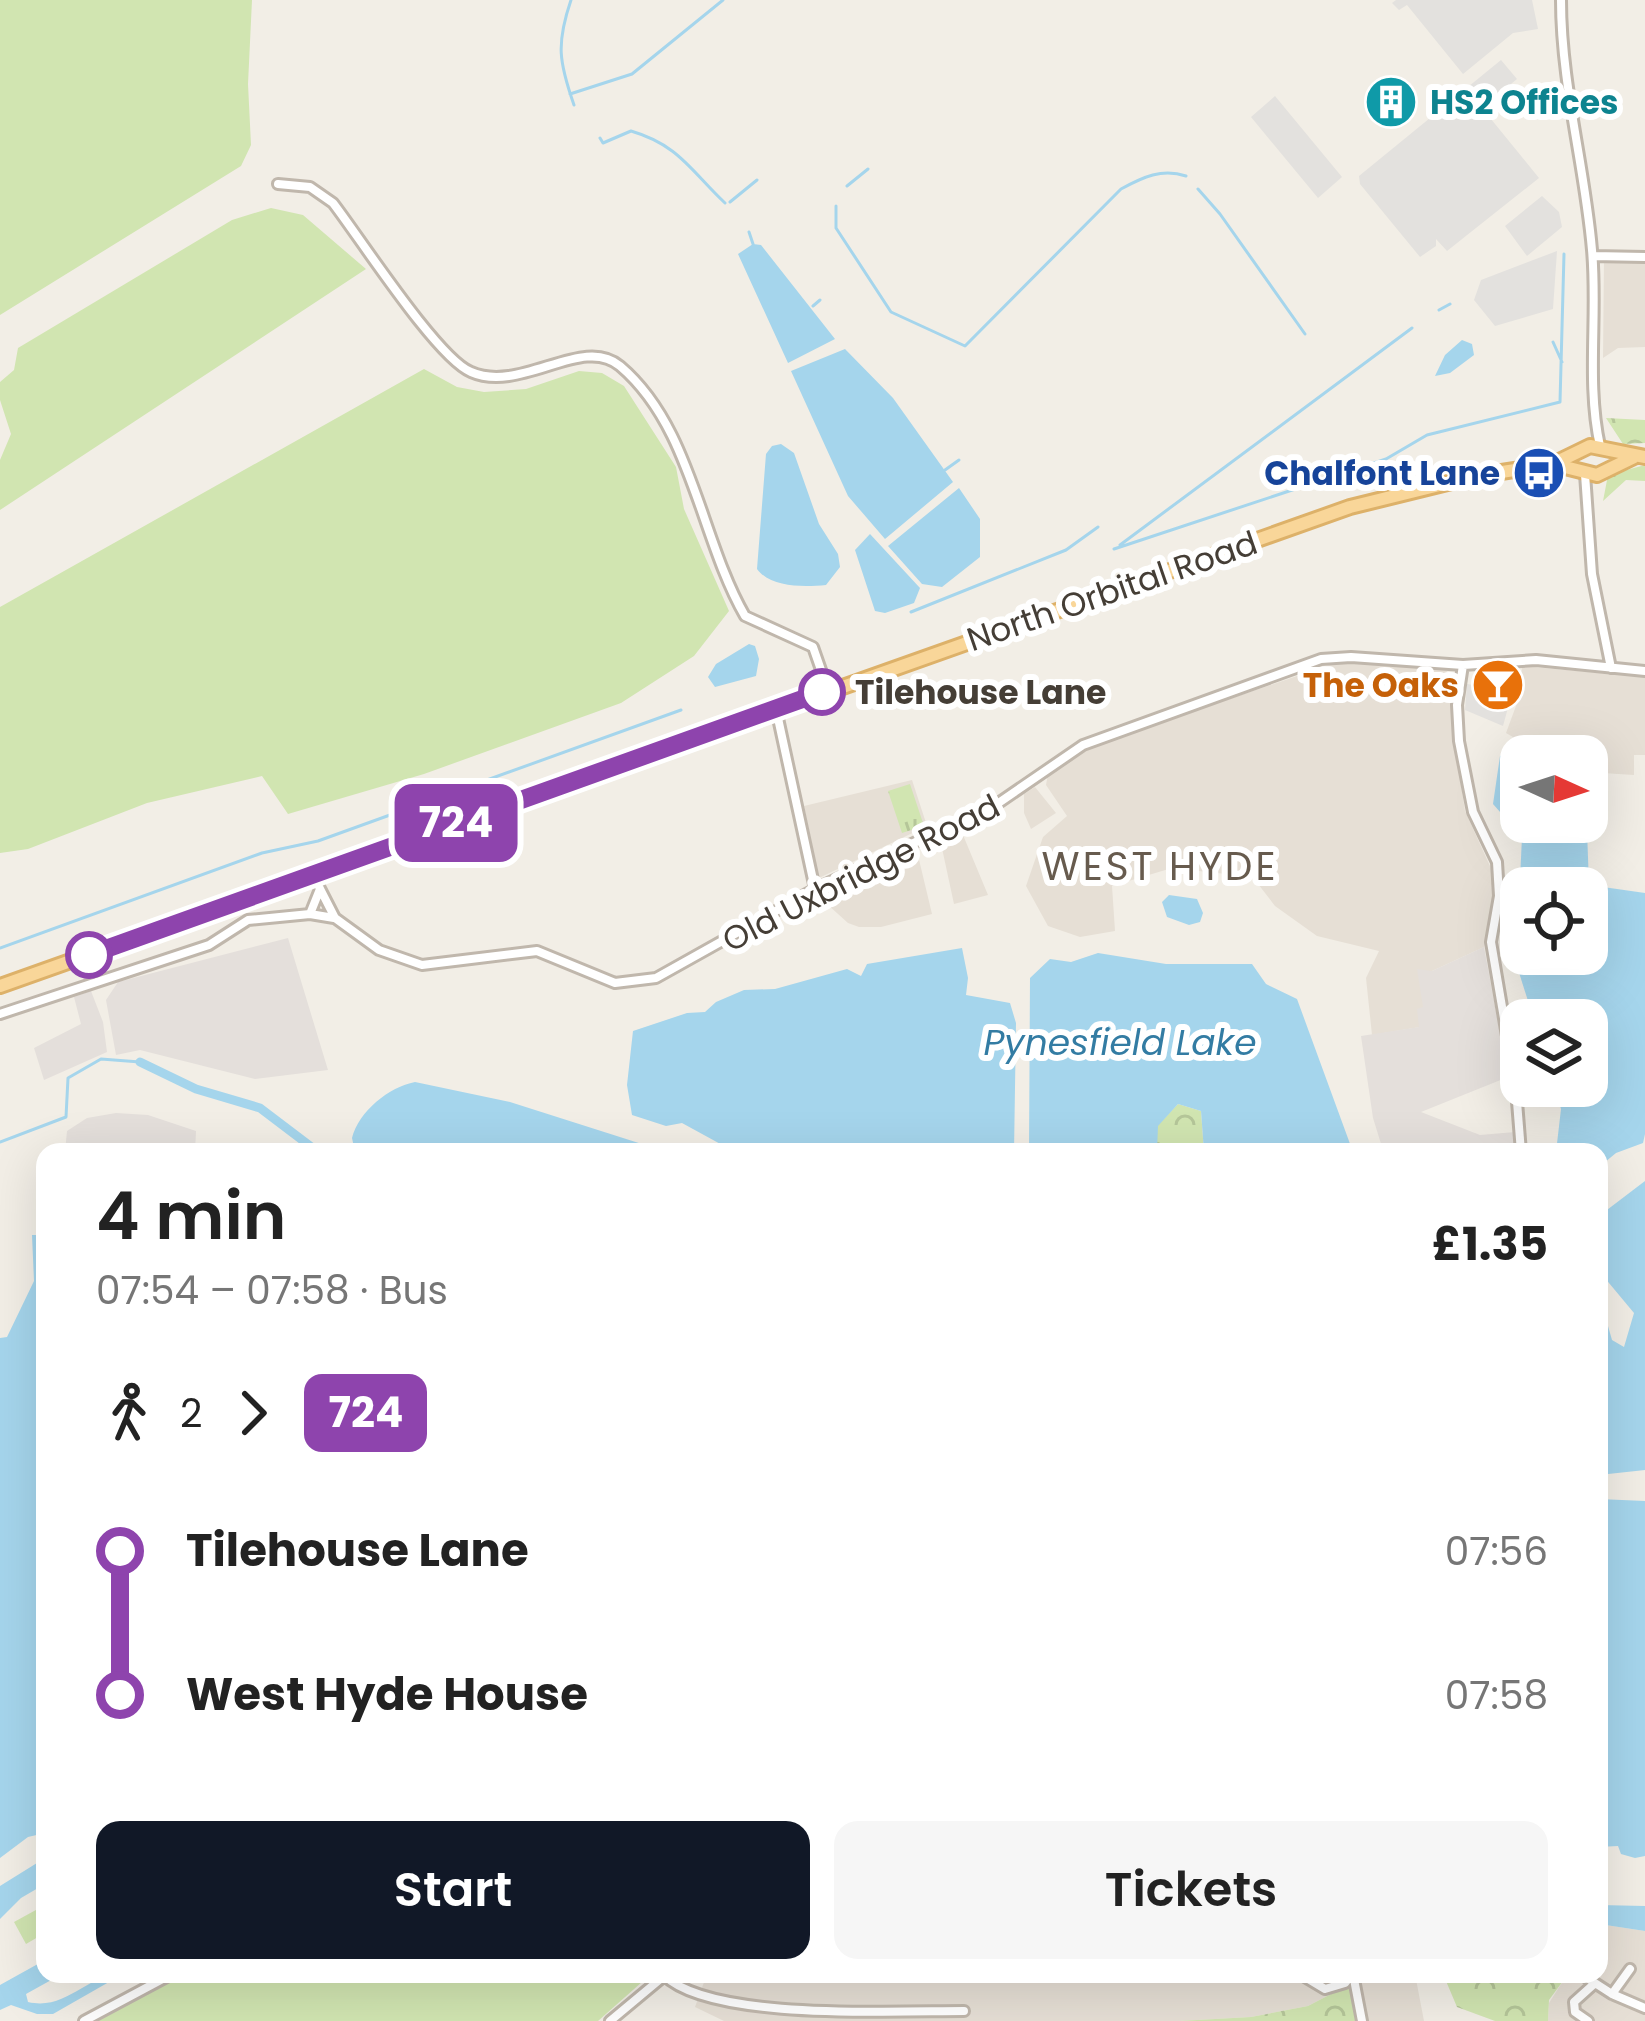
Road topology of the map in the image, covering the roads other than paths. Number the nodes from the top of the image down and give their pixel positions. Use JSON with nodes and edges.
{"nodes":[{"id":1,"x":1561,"y":0,"type":"edge"},
{"id":2,"x":278,"y":184,"type":"dead end"},
{"id":3,"x":1593,"y":256,"type":"junction"},
{"id":4,"x":1645,"y":257,"type":"edge"},
{"id":5,"x":1593,"y":449,"type":"junction"},
{"id":6,"x":1639,"y":457,"type":"edge"},
{"id":7,"x":1553,"y":464,"type":"junction"},
{"id":8,"x":1583,"y":471,"type":"junction"},
{"id":9,"x":1604,"y":471,"type":"junction"},
{"id":10,"x":1588,"y":502,"type":"junction"},
{"id":11,"x":1463,"y":665,"type":"junction"},
{"id":12,"x":1611,"y":668,"type":"junction"},
{"id":13,"x":1645,"y":671,"type":"edge"},
{"id":14,"x":828,"y":690,"type":"junction"},
{"id":15,"x":776,"y":709,"type":"junction"},
{"id":16,"x":314,"y":875,"type":"junction"},
{"id":17,"x":320,"y":889,"type":"junction"},
{"id":18,"x":815,"y":889,"type":"junction"},
{"id":19,"x":310,"y":914,"type":"junction"},
{"id":20,"x":335,"y":918,"type":"junction"},
{"id":21,"x":0,"y":986,"type":"edge"},
{"id":22,"x":0,"y":1014,"type":"edge"},
{"id":23,"x":1520,"y":1143,"type":"edge"},
{"id":24,"x":1630,"y":1969,"type":"dead end"},
{"id":25,"x":155,"y":1983,"type":"edge"},
{"id":26,"x":655,"y":1983,"type":"edge"},
{"id":27,"x":675,"y":1983,"type":"edge"},
{"id":28,"x":1315,"y":1983,"type":"edge"},
{"id":29,"x":1345,"y":1983,"type":"edge"},
{"id":30,"x":1354,"y":1983,"type":"edge"},
{"id":31,"x":1594,"y":1984,"type":"joint"},
{"id":32,"x":1612,"y":1994,"type":"junction"},
{"id":33,"x":1645,"y":2008,"type":"edge"},
{"id":34,"x":964,"y":2011,"type":"dead end"},
{"id":35,"x":813,"y":2018,"type":"edge"},
{"id":36,"x":84,"y":2021,"type":"edge"},
{"id":37,"x":610,"y":2021,"type":"edge"},
{"id":38,"x":1362,"y":2021,"type":"edge"},
{"id":39,"x":1588,"y":2021,"type":"edge"}],
"edges":[{"from":1,"to":3,"type":"street"},
{"from":2,"to":14,"type":"street"},
{"from":3,"to":4,"type":"street"},
{"from":3,"to":5,"type":"street"},
{"from":5,"to":6,"type":"main road"},
{"from":5,"to":7,"type":"main road","name":"North Orbital Road"},
{"from":5,"to":8,"type":"main road"},
{"from":5,"to":9,"type":"main road"},
{"from":6,"to":9,"type":"main road"},
{"from":7,"to":8,"type":"main road","name":"North Orbital Road"},
{"from":7,"to":14,"type":"main road","name":"North Orbital Road"},
{"from":8,"to":9,"type":"main road","name":"North Orbital Road"},
{"from":8,"to":10,"type":"street"},
{"from":9,"to":10,"type":"street"},
{"from":10,"to":12,"type":"street"},
{"from":11,"to":12,"type":"street","name":"Old Uxbridge Road"},
{"from":11,"to":18,"type":"street","name":"Old Uxbridge Road"},
{"from":11,"to":23,"type":"street"},
{"from":12,"to":13,"type":"street","name":"Old Uxbridge Road"},
{"from":14,"to":15,"type":"main road","name":"North Orbital Road"},
{"from":15,"to":16,"type":"main road","name":"North Orbital Road"},
{"from":15,"to":18,"type":"street"},
{"from":16,"to":17,"type":"street","name":"Old Uxbridge Road"},
{"from":16,"to":21,"type":"main road","name":"North Orbital Road"},
{"from":17,"to":19,"type":"street"},
{"from":17,"to":20,"type":"street","name":"Old Uxbridge Road"},
{"from":18,"to":20,"type":"street","name":"Old Uxbridge Road"},
{"from":19,"to":20,"type":"street"},
{"from":19,"to":22,"type":"street"},
{"from":24,"to":32,"type":"street"},
{"from":25,"to":36,"type":"street"},
{"from":26,"to":37,"type":"street"},
{"from":27,"to":35,"type":"street"},
{"from":28,"to":29,"type":"street"},
{"from":30,"to":38,"type":"street"},
{"from":31,"to":32,"type":"street"},
{"from":31,"to":39,"type":"street"},
{"from":32,"to":33,"type":"street"},
{"from":34,"to":35,"type":"street"}]}
